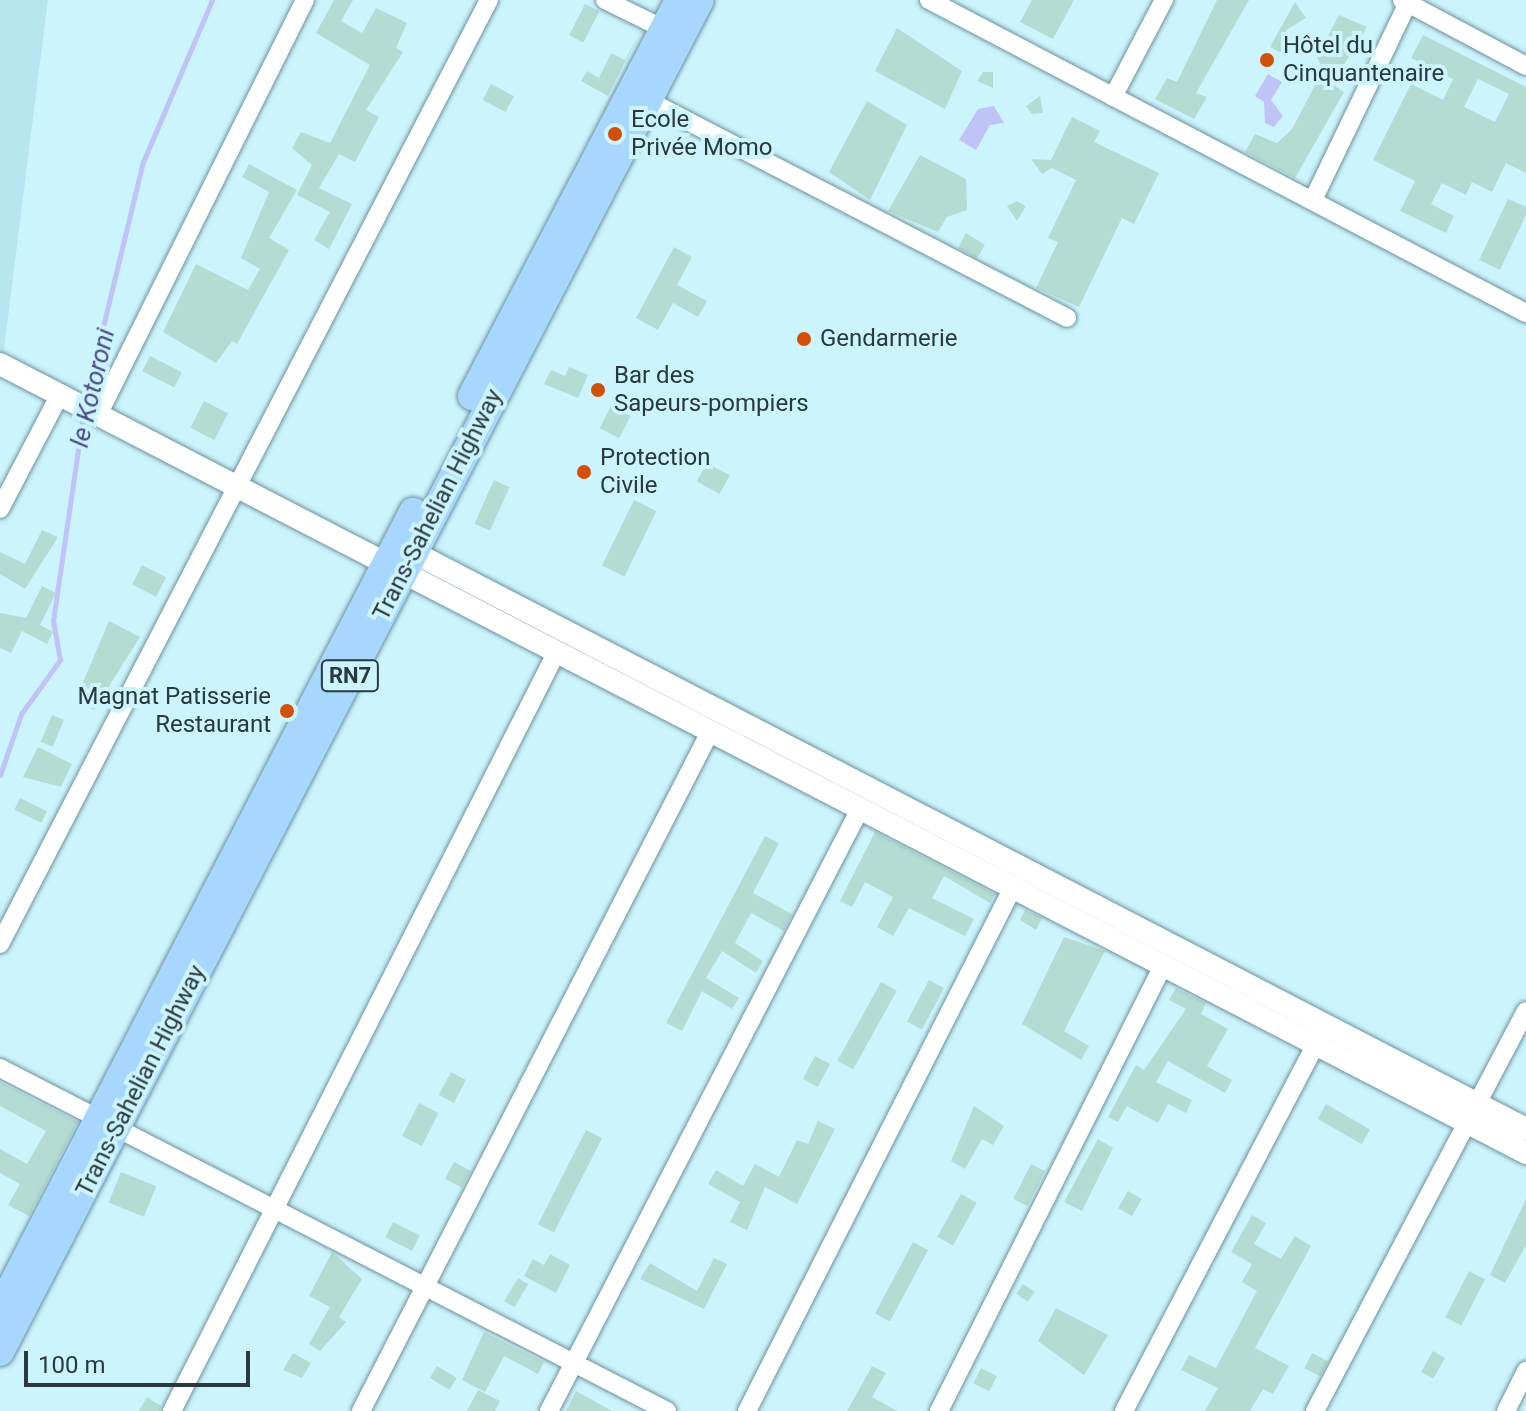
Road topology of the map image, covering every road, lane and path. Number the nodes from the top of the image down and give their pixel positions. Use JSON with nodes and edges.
{"nodes":[{"id":1,"x":305,"y":0,"type":"edge"},
{"id":2,"x":489,"y":0,"type":"edge"},
{"id":3,"x":605,"y":0,"type":"edge"},
{"id":4,"x":679,"y":0,"type":"edge"},
{"id":5,"x":700,"y":0,"type":"edge"},
{"id":6,"x":929,"y":0,"type":"edge"},
{"id":7,"x":1164,"y":0,"type":"edge"},
{"id":8,"x":1405,"y":1,"type":"edge"},
{"id":9,"x":664,"y":29,"type":"junction"},
{"id":10,"x":1526,"y":66,"type":"edge"},
{"id":11,"x":1113,"y":97,"type":"junction"},
{"id":12,"x":647,"y":100,"type":"junction"},
{"id":13,"x":1313,"y":200,"type":"junction"},
{"id":14,"x":1526,"y":313,"type":"edge"},
{"id":15,"x":1067,"y":318,"type":"dead end"},
{"id":16,"x":0,"y":364,"type":"edge"},
{"id":17,"x":65,"y":397,"type":"junction"},
{"id":18,"x":98,"y":415,"type":"junction"},
{"id":19,"x":236,"y":487,"type":"junction"},
{"id":20,"x":0,"y":509,"type":"edge"},
{"id":21,"x":400,"y":559,"type":"junction"},
{"id":22,"x":556,"y":653,"type":"junction"},
{"id":23,"x":710,"y":732,"type":"junction"},
{"id":24,"x":860,"y":809,"type":"junction"},
{"id":25,"x":1012,"y":889,"type":"junction"},
{"id":26,"x":0,"y":944,"type":"edge"},
{"id":27,"x":1163,"y":965,"type":"junction"},
{"id":28,"x":1526,"y":1011,"type":"edge"},
{"id":29,"x":1325,"y":1025,"type":"junction"},
{"id":30,"x":1314,"y":1046,"type":"junction"},
{"id":31,"x":0,"y":1068,"type":"edge"},
{"id":32,"x":1477,"y":1103,"type":"junction"},
{"id":33,"x":1466,"y":1123,"type":"junction"},
{"id":34,"x":108,"y":1124,"type":"junction"},
{"id":35,"x":1526,"y":1129,"type":"edge"},
{"id":36,"x":1526,"y":1153,"type":"edge"},
{"id":37,"x":274,"y":1209,"type":"junction"},
{"id":38,"x":424,"y":1286,"type":"junction"},
{"id":39,"x":0,"y":1309,"type":"edge"},
{"id":40,"x":0,"y":1352,"type":"edge"},
{"id":41,"x":574,"y":1363,"type":"junction"},
{"id":42,"x":1526,"y":1371,"type":"edge"},
{"id":43,"x":172,"y":1411,"type":"edge"},
{"id":44,"x":361,"y":1411,"type":"edge"},
{"id":45,"x":549,"y":1411,"type":"edge"},
{"id":46,"x":667,"y":1411,"type":"edge"},
{"id":47,"x":747,"y":1411,"type":"edge"},
{"id":48,"x":939,"y":1411,"type":"edge"},
{"id":49,"x":1124,"y":1411,"type":"edge"},
{"id":50,"x":1315,"y":1411,"type":"edge"},
{"id":51,"x":1506,"y":1411,"type":"edge"}],
"edges":[{"from":1,"to":18,"type":"street"},
{"from":2,"to":19,"type":"street"},
{"from":3,"to":9,"type":"street"},
{"from":4,"to":9,"type":"highway","name":"Trans-Sahelian Highway","number":"RN7"},
{"from":5,"to":12,"type":"highway","name":"Trans-Sahelian Highway","number":"RN7"},
{"from":6,"to":11,"type":"street"},
{"from":7,"to":11,"type":"street"},
{"from":8,"to":10,"type":"street"},
{"from":8,"to":13,"type":"street"},
{"from":9,"to":21,"type":"highway","name":"Trans-Sahelian Highway","number":"RN7"},
{"from":11,"to":13,"type":"street"},
{"from":12,"to":15,"type":"street"},
{"from":12,"to":21,"type":"highway","name":"Trans-Sahelian Highway","number":"RN7"},
{"from":13,"to":14,"type":"street"},
{"from":16,"to":17,"type":"street"},
{"from":17,"to":18,"type":"street"},
{"from":17,"to":20,"type":"street"},
{"from":18,"to":19,"type":"street"},
{"from":19,"to":21,"type":"street"},
{"from":19,"to":26,"type":"street"},
{"from":21,"to":22,"type":"street"},
{"from":21,"to":29,"type":"street"},
{"from":21,"to":34,"type":"highway","name":"Trans-Sahelian Highway","number":"RN7"},
{"from":22,"to":23,"type":"street"},
{"from":22,"to":37,"type":"street"},
{"from":23,"to":24,"type":"street"},
{"from":23,"to":38,"type":"street"},
{"from":24,"to":25,"type":"street"},
{"from":24,"to":41,"type":"street"},
{"from":25,"to":27,"type":"street"},
{"from":25,"to":47,"type":"street"},
{"from":27,"to":30,"type":"street"},
{"from":27,"to":48,"type":"street"},
{"from":28,"to":32,"type":"street"},
{"from":29,"to":30,"type":"street"},
{"from":29,"to":32,"type":"street"},
{"from":30,"to":33,"type":"street"},
{"from":30,"to":49,"type":"street"},
{"from":31,"to":34,"type":"street"},
{"from":32,"to":33,"type":"street"},
{"from":32,"to":35,"type":"street"},
{"from":33,"to":36,"type":"street"},
{"from":33,"to":50,"type":"street"},
{"from":34,"to":37,"type":"street"},
{"from":34,"to":39,"type":"highway","name":"Trans-Sahelian Highway","number":"RN7"},
{"from":34,"to":40,"type":"highway","name":"Trans-Sahelian Highway","number":"RN7"},
{"from":37,"to":38,"type":"street"},
{"from":37,"to":43,"type":"street"},
{"from":38,"to":41,"type":"street"},
{"from":38,"to":44,"type":"street"},
{"from":41,"to":45,"type":"street"},
{"from":41,"to":46,"type":"street"},
{"from":42,"to":51,"type":"street"}]}
